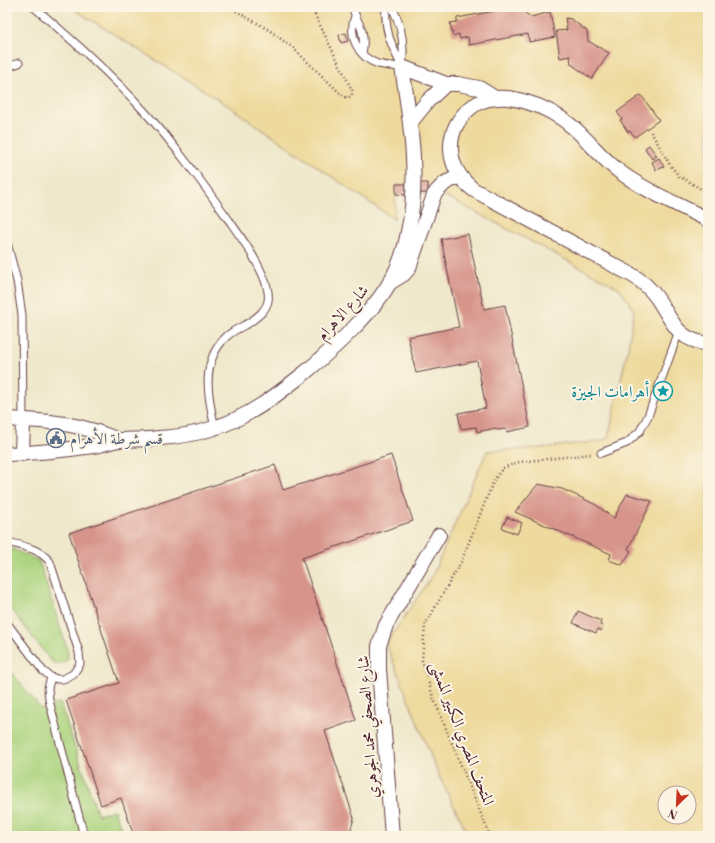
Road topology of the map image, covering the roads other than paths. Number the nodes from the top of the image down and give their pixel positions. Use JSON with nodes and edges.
{"nodes":[{"id":1,"x":34,"y":7,"type":"edge"},
{"id":2,"x":353,"y":7,"type":"edge"},
{"id":3,"x":386,"y":7,"type":"edge"},
{"id":4,"x":392,"y":7,"type":"edge"},
{"id":5,"x":19,"y":62,"type":"dead end"},
{"id":6,"x":7,"y":67,"type":"edge"},
{"id":7,"x":402,"y":67,"type":"junction"},
{"id":8,"x":446,"y":84,"type":"junction"},
{"id":9,"x":495,"y":98,"type":"junction"},
{"id":10,"x":410,"y":123,"type":"junction"},
{"id":11,"x":460,"y":176,"type":"junction"},
{"id":12,"x":708,"y":220,"type":"edge"},
{"id":13,"x":7,"y":243,"type":"edge"},
{"id":14,"x":390,"y":282,"type":"junction"},
{"id":15,"x":679,"y":332,"type":"junction"},
{"id":16,"x":708,"y":344,"type":"edge"},
{"id":17,"x":7,"y":419,"type":"edge"},
{"id":18,"x":23,"y":420,"type":"junction"},
{"id":19,"x":215,"y":428,"type":"junction"},
{"id":20,"x":118,"y":440,"type":"junction"},
{"id":21,"x":601,"y":453,"type":"road end"},
{"id":22,"x":7,"y":454,"type":"edge"},
{"id":23,"x":22,"y":454,"type":"junction"},
{"id":24,"x":439,"y":536,"type":"dead end"},
{"id":25,"x":7,"y":542,"type":"edge"},
{"id":26,"x":7,"y":623,"type":"edge"},
{"id":27,"x":51,"y":677,"type":"junction"},
{"id":28,"x":84,"y":836,"type":"edge"},
{"id":29,"x":392,"y":836,"type":"edge"}],
"edges":[{"from":1,"to":19,"type":"lane"},
{"from":2,"to":7,"type":"lane"},
{"from":3,"to":7,"type":"lane"},
{"from":4,"to":7,"type":"lane"},
{"from":5,"to":6,"type":"lane"},
{"from":7,"to":8,"type":"street"},
{"from":7,"to":10,"type":"street","name":"شارع الاهرام"},
{"from":8,"to":9,"type":"street"},
{"from":8,"to":10,"type":"street"},
{"from":9,"to":11,"type":"street"},
{"from":9,"to":12,"type":"street"},
{"from":10,"to":14,"type":"street","name":"شارع الاهرام"},
{"from":11,"to":14,"type":"street"},
{"from":11,"to":15,"type":"street"},
{"from":13,"to":18,"type":"lane"},
{"from":14,"to":19,"type":"street","name":"شارع الاهرام"},
{"from":15,"to":16,"type":"street"},
{"from":15,"to":21,"type":"lane"},
{"from":17,"to":18,"type":"street","name":"شارع الاهرام"},
{"from":18,"to":20,"type":"street","name":"شارع الاهرام"},
{"from":18,"to":23,"type":"street"},
{"from":19,"to":20,"type":"street","name":"شارع الاهرام"},
{"from":20,"to":23,"type":"street","name":"شارع الاهرام"},
{"from":22,"to":23,"type":"street","name":"شارع الاهرام"},
{"from":24,"to":29,"type":"street","name":"شارع الصحفي محمد الجوهري"},
{"from":25,"to":27,"type":"lane"},
{"from":26,"to":27,"type":"lane"},
{"from":27,"to":28,"type":"lane"}]}
